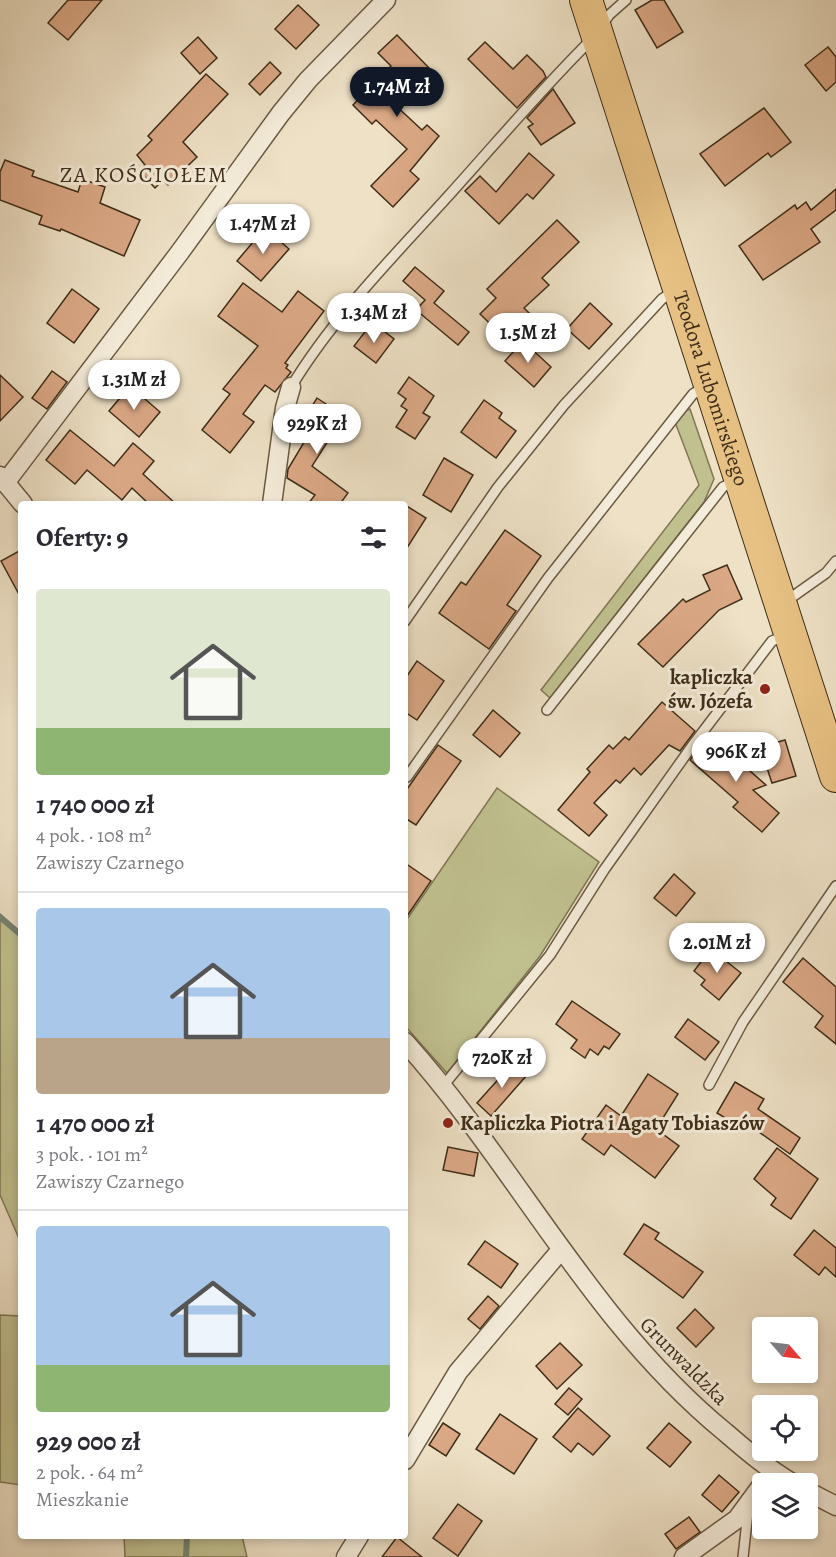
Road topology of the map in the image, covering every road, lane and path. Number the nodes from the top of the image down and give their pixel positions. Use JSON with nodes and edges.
{"nodes":[{"id":1,"x":386,"y":0,"type":"edge"},
{"id":2,"x":586,"y":0,"type":"edge"},
{"id":3,"x":626,"y":0,"type":"edge"},
{"id":4,"x":596,"y":35,"type":"junction"},
{"id":5,"x":678,"y":287,"type":"junction"},
{"id":6,"x":710,"y":385,"type":"junction"},
{"id":7,"x":291,"y":387,"type":"joint"},
{"id":8,"x":2,"y":479,"type":"edge"},
{"id":9,"x":740,"y":479,"type":"junction"},
{"id":10,"x":20,"y":501,"type":"edge"},
{"id":11,"x":272,"y":501,"type":"edge"},
{"id":12,"x":836,"y":561,"type":"edge"},
{"id":13,"x":780,"y":605,"type":"junction"},
{"id":14,"x":408,"y":617,"type":"edge"},
{"id":15,"x":790,"y":634,"type":"junction"},
{"id":16,"x":547,"y":710,"type":"dead end"},
{"id":17,"x":408,"y":776,"type":"edge"},
{"id":18,"x":836,"y":776,"type":"edge"},
{"id":19,"x":836,"y":886,"type":"edge"},
{"id":20,"x":408,"y":1045,"type":"edge"},
{"id":21,"x":444,"y":1085,"type":"junction"},
{"id":22,"x":709,"y":1085,"type":"dead end"},
{"id":23,"x":560,"y":1251,"type":"junction"},
{"id":24,"x":408,"y":1455,"type":"edge"},
{"id":25,"x":759,"y":1473,"type":"edge"},
{"id":26,"x":818,"y":1497,"type":"edge"},
{"id":27,"x":752,"y":1500,"type":"edge"},
{"id":28,"x":749,"y":1504,"type":"junction"},
{"id":29,"x":836,"y":1506,"type":"edge"},
{"id":30,"x":357,"y":1539,"type":"edge"},
{"id":31,"x":346,"y":1557,"type":"edge"},
{"id":32,"x":684,"y":1557,"type":"edge"},
{"id":33,"x":743,"y":1557,"type":"edge"}],
"edges":[{"from":1,"to":8,"type":"street"},
{"from":2,"to":4,"type":"highway","name":"Teodora Lubomirskiego"},
{"from":3,"to":4,"type":"lane"},
{"from":4,"to":5,"type":"highway","name":"Teodora Lubomirskiego"},
{"from":4,"to":7,"type":"lane"},
{"from":5,"to":6,"type":"highway","name":"Teodora Lubomirskiego"},
{"from":5,"to":14,"type":"lane"},
{"from":6,"to":9,"type":"highway","name":"Teodora Lubomirskiego"},
{"from":6,"to":17,"type":"lane"},
{"from":7,"to":11,"type":"street"},
{"from":8,"to":10,"type":"street"},
{"from":9,"to":13,"type":"highway","name":"Teodora Lubomirskiego"},
{"from":9,"to":16,"type":"lane"},
{"from":12,"to":13,"type":"lane"},
{"from":13,"to":15,"type":"highway","name":"Teodora Lubomirskiego"},
{"from":15,"to":18,"type":"highway","name":"Teodora Lubomirskiego"},
{"from":15,"to":21,"type":"lane"},
{"from":19,"to":22,"type":"lane"},
{"from":20,"to":21,"type":"street","name":"Grunwaldzka"},
{"from":21,"to":23,"type":"street","name":"Grunwaldzka"},
{"from":23,"to":24,"type":"street"},
{"from":23,"to":25,"type":"street","name":"Grunwaldzka"},
{"from":26,"to":29,"type":"street"},
{"from":27,"to":28,"type":"street"},
{"from":28,"to":32,"type":"street"},
{"from":28,"to":33,"type":"lane"},
{"from":30,"to":31,"type":"street"}]}
